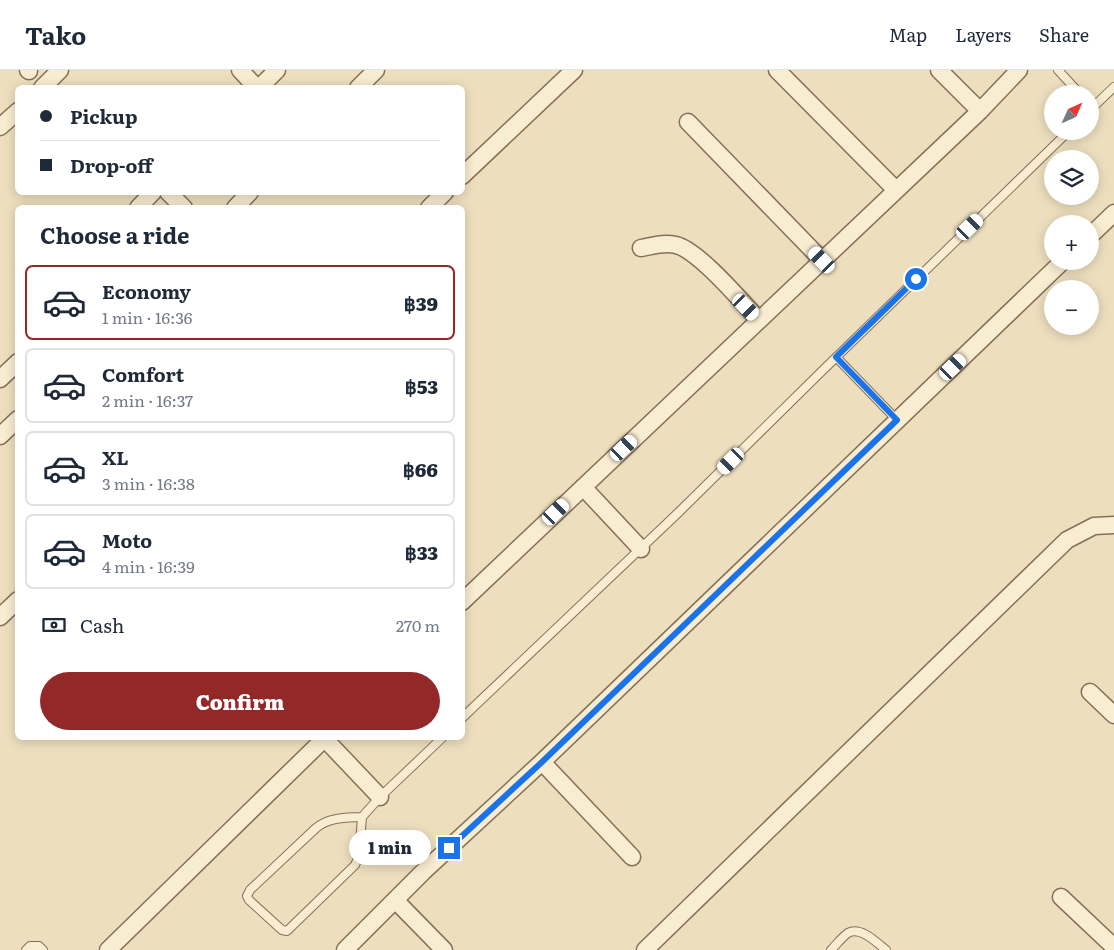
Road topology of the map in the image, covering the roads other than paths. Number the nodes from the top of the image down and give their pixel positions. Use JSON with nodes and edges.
{"nodes":[{"id":1,"x":60,"y":70,"type":"edge"},
{"id":2,"x":240,"y":70,"type":"edge"},
{"id":3,"x":277,"y":70,"type":"edge"},
{"id":4,"x":376,"y":70,"type":"edge"},
{"id":5,"x":574,"y":70,"type":"edge"},
{"id":6,"x":777,"y":70,"type":"edge"},
{"id":7,"x":939,"y":70,"type":"edge"},
{"id":8,"x":1019,"y":70,"type":"edge"},
{"id":9,"x":1058,"y":70,"type":"edge"},
{"id":10,"x":45,"y":85,"type":"edge"},
{"id":11,"x":255,"y":85,"type":"edge"},
{"id":12,"x":261,"y":85,"type":"edge"},
{"id":13,"x":361,"y":85,"type":"edge"},
{"id":14,"x":1072,"y":85,"type":"edge"},
{"id":15,"x":1114,"y":87,"type":"edge"},
{"id":16,"x":1099,"y":100,"type":"edge"},
{"id":17,"x":980,"y":111,"type":"junction"},
{"id":18,"x":15,"y":114,"type":"edge"},
{"id":19,"x":688,"y":122,"type":"dead end"},
{"id":20,"x":0,"y":127,"type":"edge"},
{"id":21,"x":1059,"y":140,"type":"edge"},
{"id":22,"x":465,"y":173,"type":"edge"},
{"id":23,"x":896,"y":190,"type":"junction"},
{"id":24,"x":150,"y":195,"type":"edge"},
{"id":25,"x":171,"y":195,"type":"edge"},
{"id":26,"x":247,"y":195,"type":"edge"},
{"id":27,"x":442,"y":195,"type":"edge"},
{"id":28,"x":141,"y":205,"type":"edge"},
{"id":29,"x":181,"y":205,"type":"edge"},
{"id":30,"x":238,"y":205,"type":"edge"},
{"id":31,"x":432,"y":205,"type":"edge"},
{"id":32,"x":1114,"y":213,"type":"edge"},
{"id":33,"x":1099,"y":227,"type":"edge"},
{"id":34,"x":641,"y":248,"type":"dead end"},
{"id":35,"x":822,"y":260,"type":"junction"},
{"id":36,"x":1054,"y":270,"type":"edge"},
{"id":37,"x":759,"y":320,"type":"junction"},
{"id":38,"x":836,"y":357,"type":"junction"},
{"id":39,"x":15,"y":365,"type":"edge"},
{"id":40,"x":0,"y":379,"type":"edge"},
{"id":41,"x":897,"y":420,"type":"junction"},
{"id":42,"x":15,"y":422,"type":"edge"},
{"id":43,"x":0,"y":436,"type":"edge"},
{"id":44,"x":583,"y":487,"type":"junction"},
{"id":45,"x":1114,"y":525,"type":"edge"},
{"id":46,"x":641,"y":549,"type":"junction"},
{"id":47,"x":465,"y":599,"type":"edge"},
{"id":48,"x":15,"y":603,"type":"edge"},
{"id":49,"x":0,"y":617,"type":"edge"},
{"id":50,"x":1090,"y":692,"type":"dead end"},
{"id":51,"x":465,"y":715,"type":"edge"},
{"id":52,"x":1114,"y":715,"type":"edge"},
{"id":53,"x":322,"y":740,"type":"edge"},
{"id":54,"x":326,"y":740,"type":"edge"},
{"id":55,"x":440,"y":740,"type":"edge"},
{"id":56,"x":542,"y":762,"type":"junction"},
{"id":57,"x":380,"y":797,"type":"junction"},
{"id":58,"x":362,"y":817,"type":"junction"},
{"id":59,"x":632,"y":857,"type":"dead end"},
{"id":60,"x":1061,"y":897,"type":"dead end"},
{"id":61,"x":396,"y":901,"type":"junction"},
{"id":62,"x":1114,"y":947,"type":"edge"},
{"id":63,"x":26,"y":950,"type":"edge"},
{"id":64,"x":43,"y":950,"type":"edge"},
{"id":65,"x":108,"y":950,"type":"edge"},
{"id":66,"x":345,"y":950,"type":"edge"},
{"id":67,"x":444,"y":950,"type":"edge"},
{"id":68,"x":645,"y":950,"type":"edge"},
{"id":69,"x":831,"y":950,"type":"edge"},
{"id":70,"x":886,"y":950,"type":"edge"}],
"edges":[{"from":1,"to":10,"type":"street"},
{"from":2,"to":11,"type":"street"},
{"from":3,"to":12,"type":"street"},
{"from":4,"to":13,"type":"street"},
{"from":5,"to":22,"type":"street"},
{"from":6,"to":23,"type":"street"},
{"from":7,"to":17,"type":"street"},
{"from":8,"to":17,"type":"street"},
{"from":9,"to":14,"type":"lane"},
{"from":15,"to":16,"type":"lane"},
{"from":17,"to":23,"type":"street"},
{"from":18,"to":20,"type":"street"},
{"from":19,"to":35,"type":"street"},
{"from":21,"to":38,"type":"lane"},
{"from":23,"to":35,"type":"street"},
{"from":24,"to":28,"type":"street"},
{"from":25,"to":29,"type":"street"},
{"from":26,"to":30,"type":"street"},
{"from":27,"to":31,"type":"street"},
{"from":32,"to":33,"type":"street"},
{"from":34,"to":37,"type":"street"},
{"from":35,"to":37,"type":"street"},
{"from":36,"to":41,"type":"street"},
{"from":37,"to":44,"type":"street"},
{"from":38,"to":41,"type":"lane"},
{"from":38,"to":46,"type":"lane"},
{"from":39,"to":40,"type":"street"},
{"from":41,"to":56,"type":"street"},
{"from":42,"to":43,"type":"street"},
{"from":44,"to":46,"type":"street"},
{"from":44,"to":47,"type":"street"},
{"from":45,"to":68,"type":"street"},
{"from":46,"to":51,"type":"lane"},
{"from":48,"to":49,"type":"street"},
{"from":50,"to":52,"type":"street"},
{"from":53,"to":65,"type":"street"},
{"from":54,"to":57,"type":"street"},
{"from":55,"to":57,"type":"lane"},
{"from":56,"to":59,"type":"street"},
{"from":56,"to":61,"type":"street"},
{"from":57,"to":58,"type":"lane"},
{"from":58,"to":58,"type":"lane"},
{"from":60,"to":62,"type":"street"},
{"from":61,"to":66,"type":"street"},
{"from":61,"to":67,"type":"street"},
{"from":63,"to":64,"type":"lane"},
{"from":69,"to":70,"type":"lane"}]}
